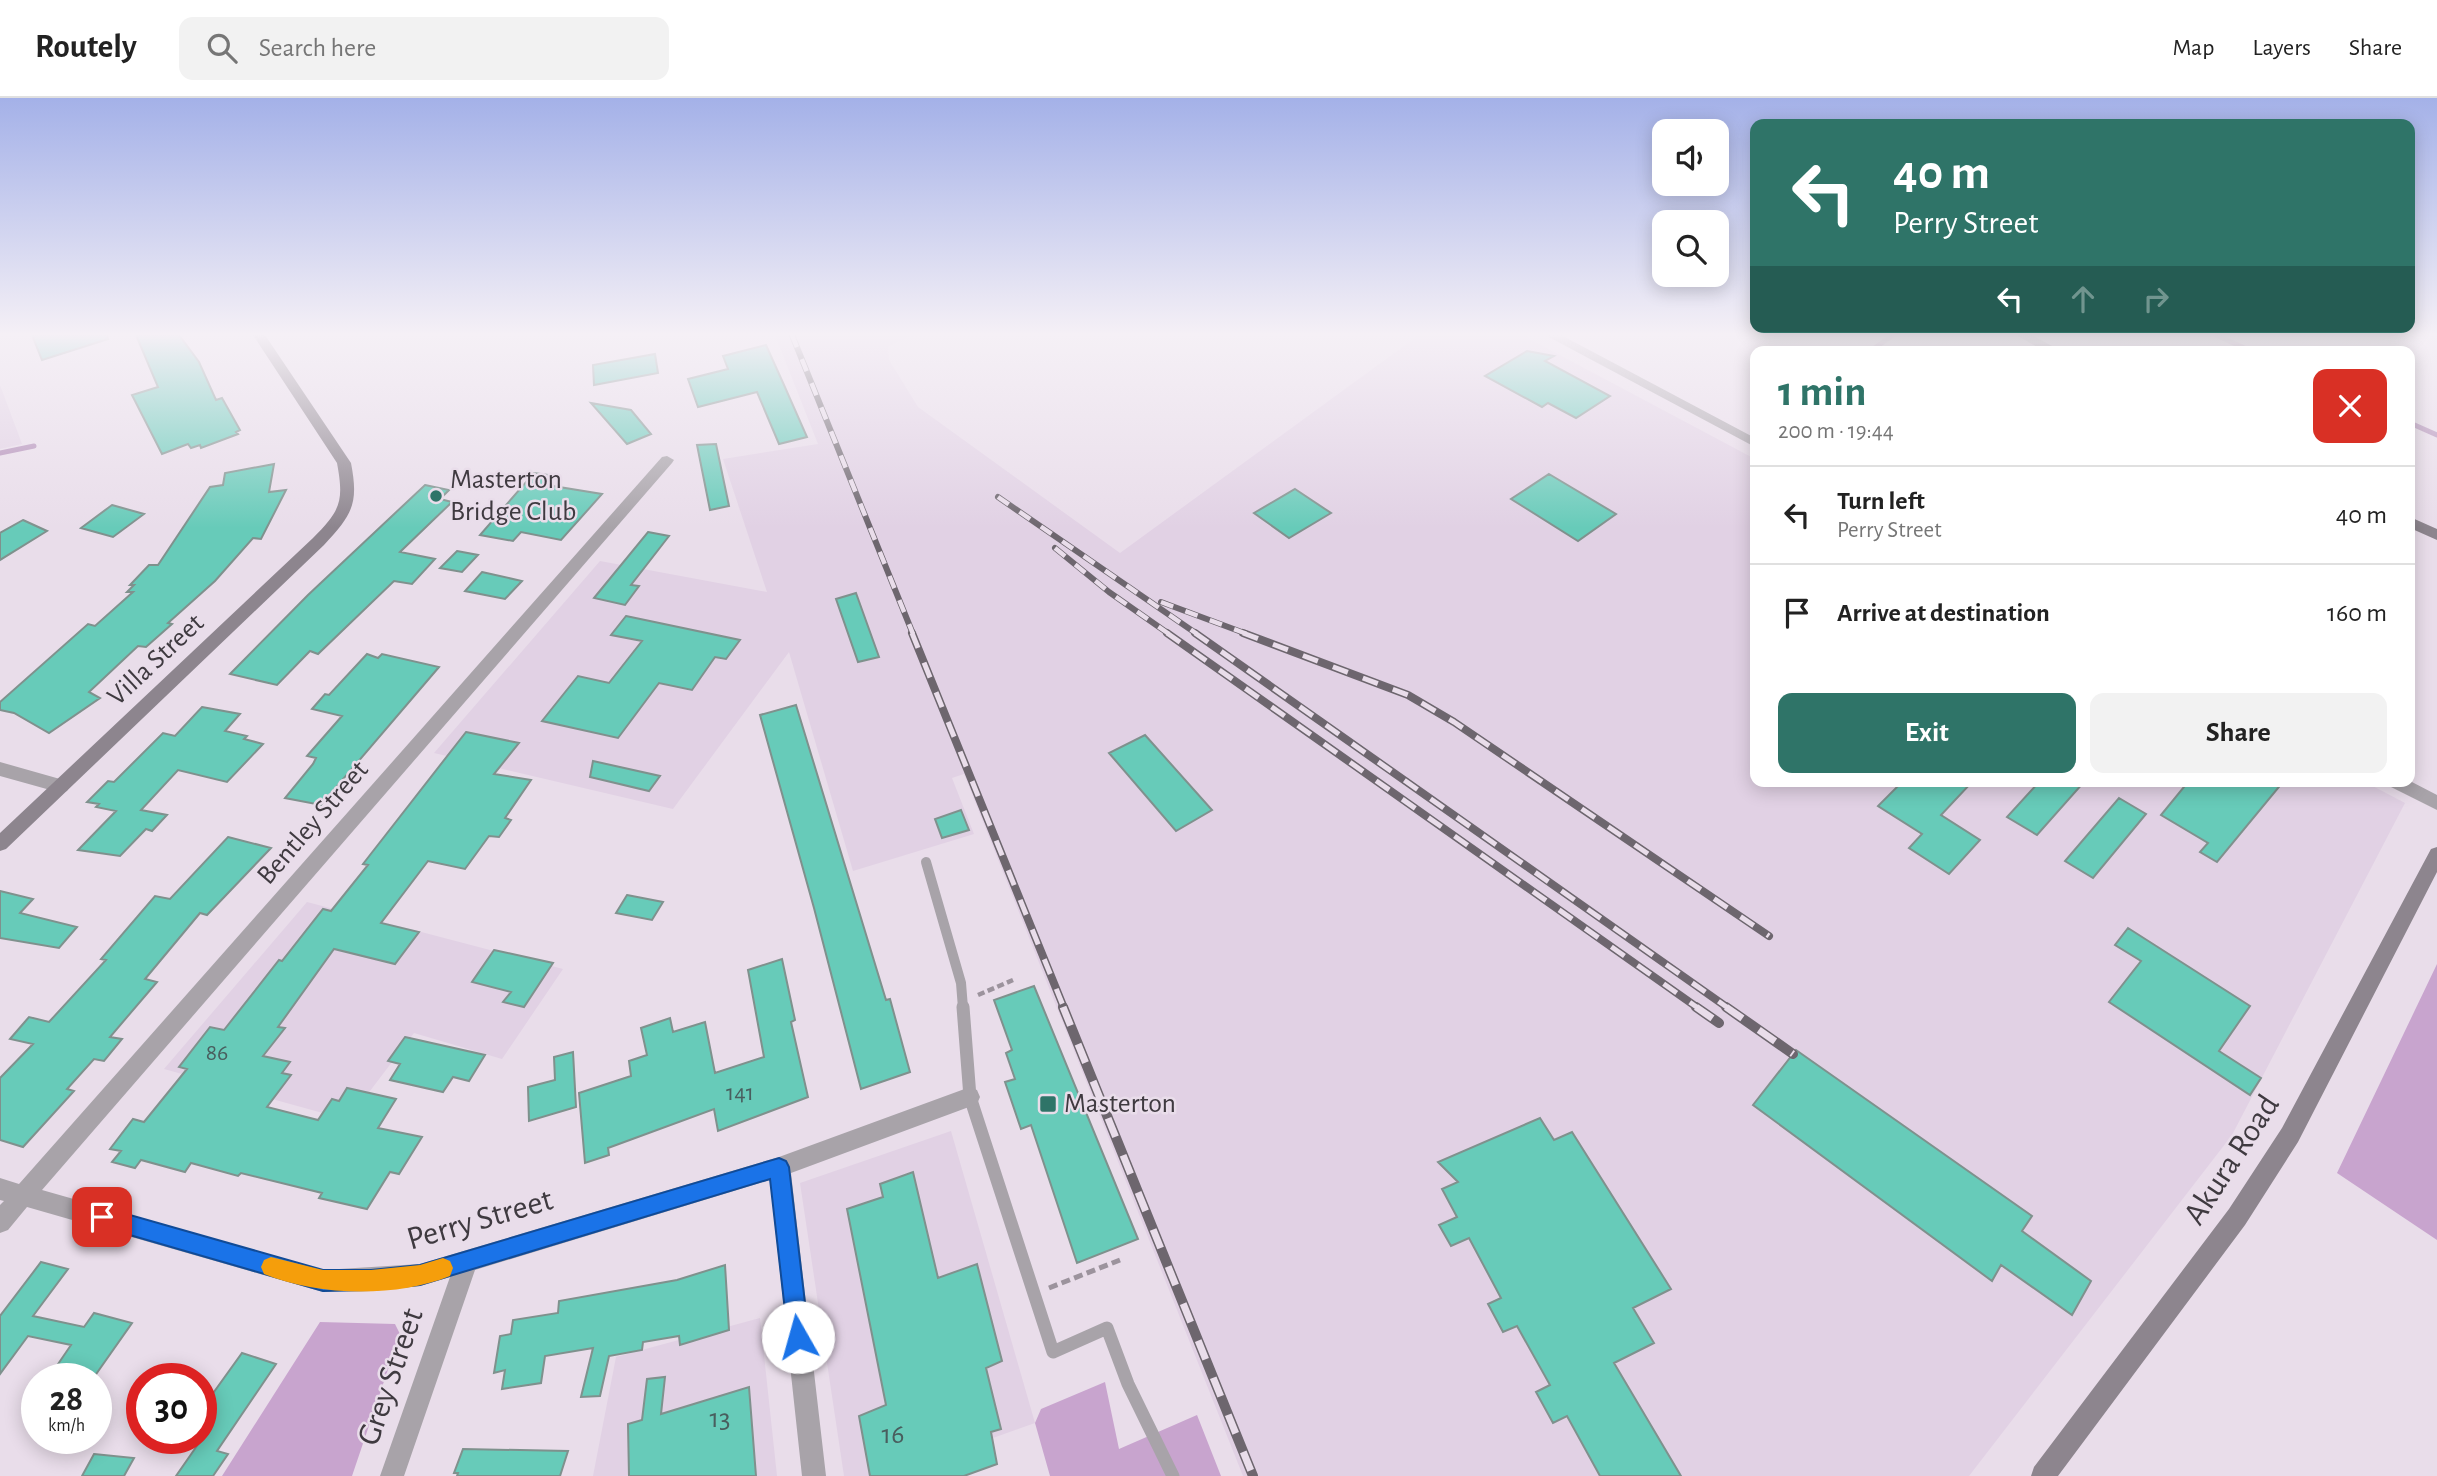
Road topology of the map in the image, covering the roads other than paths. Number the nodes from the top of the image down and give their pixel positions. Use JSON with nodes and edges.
{"nodes":[{"id":1,"x":302,"y":399,"type":"edge"},
{"id":2,"x":1672,"y":399,"type":"edge"},
{"id":3,"x":1750,"y":440,"type":"edge"},
{"id":4,"x":667,"y":460,"type":"dead end"},
{"id":5,"x":2415,"y":524,"type":"edge"},
{"id":6,"x":2437,"y":535,"type":"edge"},
{"id":7,"x":0,"y":769,"type":"edge"},
{"id":8,"x":61,"y":786,"type":"junction"},
{"id":9,"x":2407,"y":787,"type":"edge"},
{"id":10,"x":2437,"y":803,"type":"edge"},
{"id":11,"x":0,"y":844,"type":"edge"},
{"id":12,"x":2437,"y":854,"type":"edge"},
{"id":13,"x":926,"y":862,"type":"dead end"},
{"id":14,"x":970,"y":1097,"type":"junction"},
{"id":15,"x":779,"y":1167,"type":"junction"},
{"id":16,"x":0,"y":1189,"type":"edge"},
{"id":17,"x":24,"y":1194,"type":"junction"},
{"id":18,"x":0,"y":1222,"type":"edge"},
{"id":19,"x":467,"y":1261,"type":"junction"},
{"id":20,"x":392,"y":1476,"type":"edge"},
{"id":21,"x":814,"y":1476,"type":"edge"},
{"id":22,"x":1173,"y":1476,"type":"edge"},
{"id":23,"x":2043,"y":1476,"type":"edge"}],
"edges":[{"from":1,"to":8,"type":"street","name":"Villa Street"},
{"from":2,"to":3,"type":"street"},
{"from":4,"to":17,"type":"street","name":"Bentley Street"},
{"from":5,"to":6,"type":"street"},
{"from":7,"to":8,"type":"street"},
{"from":8,"to":11,"type":"street","name":"Villa Street"},
{"from":9,"to":10,"type":"street"},
{"from":12,"to":23,"type":"street","name":"Akura Road"},
{"from":13,"to":14,"type":"lane"},
{"from":14,"to":15,"type":"street","name":"Perry Street"},
{"from":14,"to":22,"type":"lane"},
{"from":15,"to":19,"type":"street","name":"Perry Street"},
{"from":15,"to":21,"type":"street"},
{"from":16,"to":17,"type":"street","name":"Perry Street"},
{"from":17,"to":18,"type":"street","name":"Bentley Street"},
{"from":17,"to":19,"type":"street","name":"Perry Street"},
{"from":19,"to":20,"type":"street","name":"Grey Street"}]}
